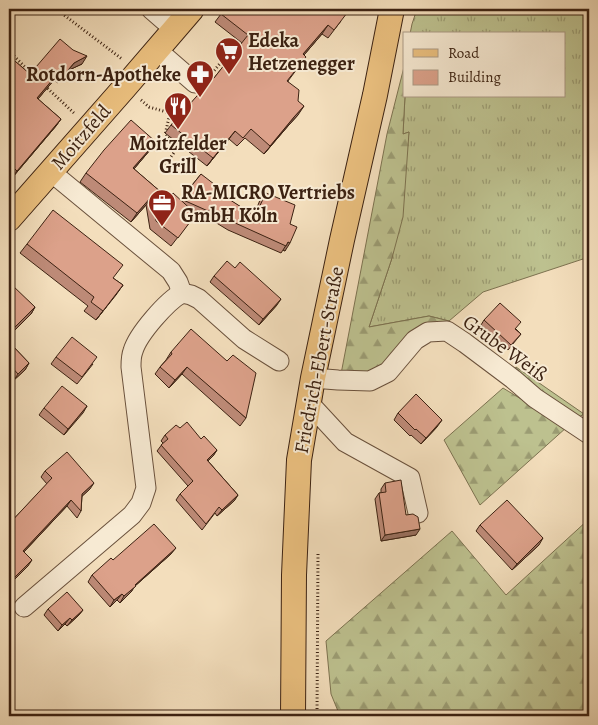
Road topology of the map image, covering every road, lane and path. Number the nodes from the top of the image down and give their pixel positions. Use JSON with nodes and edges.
{"nodes":[{"id":1,"x":18,"y":9,"type":"edge"},
{"id":2,"x":56,"y":9,"type":"edge"},
{"id":3,"x":152,"y":9,"type":"edge"},
{"id":4,"x":192,"y":9,"type":"edge"},
{"id":5,"x":392,"y":9,"type":"edge"},
{"id":6,"x":9,"y":20,"type":"edge"},
{"id":7,"x":174,"y":29,"type":"junction"},
{"id":8,"x":233,"y":47,"type":"dead end"},
{"id":9,"x":157,"y":50,"type":"junction"},
{"id":10,"x":9,"y":51,"type":"edge"},
{"id":11,"x":230,"y":52,"type":"dead end"},
{"id":12,"x":37,"y":79,"type":"edge"},
{"id":13,"x":131,"y":79,"type":"junction"},
{"id":14,"x":195,"y":83,"type":"dead end"},
{"id":15,"x":44,"y":86,"type":"edge"},
{"id":16,"x":170,"y":113,"type":"dead end"},
{"id":17,"x":93,"y":123,"type":"junction"},
{"id":18,"x":178,"y":148,"type":"dead end"},
{"id":19,"x":162,"y":168,"type":"dead end"},
{"id":20,"x":51,"y":172,"type":"junction"},
{"id":21,"x":9,"y":219,"type":"edge"},
{"id":22,"x":182,"y":293,"type":"junction"},
{"id":23,"x":279,"y":361,"type":"dead end"},
{"id":24,"x":313,"y":378,"type":"junction"},
{"id":25,"x":308,"y":402,"type":"junction"},
{"id":26,"x":589,"y":434,"type":"edge"},
{"id":27,"x":418,"y":513,"type":"dead end"},
{"id":28,"x":318,"y":551,"type":"dead end"},
{"id":29,"x":24,"y":607,"type":"dead end"},
{"id":30,"x":293,"y":716,"type":"edge"},
{"id":31,"x":317,"y":716,"type":"edge"}],
"edges":[{"from":1,"to":6,"type":"path"},
{"from":2,"to":13,"type":"path"},
{"from":3,"to":7,"type":"street"},
{"from":4,"to":7,"type":"main road","name":"Moitzfeld"},
{"from":5,"to":24,"type":"main road","name":"Friedrich-Ebert-Straße"},
{"from":7,"to":9,"type":"main road","name":"Moitzfeld"},
{"from":8,"to":11,"type":"path"},
{"from":9,"to":13,"type":"main road","name":"Moitzfeld"},
{"from":9,"to":14,"type":"street"},
{"from":10,"to":12,"type":"path"},
{"from":13,"to":16,"type":"path"},
{"from":13,"to":17,"type":"main road","name":"Moitzfeld"},
{"from":15,"to":17,"type":"path"},
{"from":17,"to":20,"type":"main road","name":"Moitzfeld"},
{"from":18,"to":19,"type":"path"},
{"from":20,"to":21,"type":"main road","name":"Moitzfeld"},
{"from":20,"to":22,"type":"street"},
{"from":22,"to":23,"type":"street"},
{"from":22,"to":29,"type":"street"},
{"from":24,"to":25,"type":"main road","name":"Friedrich-Ebert-Straße"},
{"from":24,"to":26,"type":"street","name":"Grube Weiß"},
{"from":25,"to":27,"type":"street"},
{"from":25,"to":30,"type":"main road","name":"Friedrich-Ebert-Straße"},
{"from":28,"to":31,"type":"path"}]}
